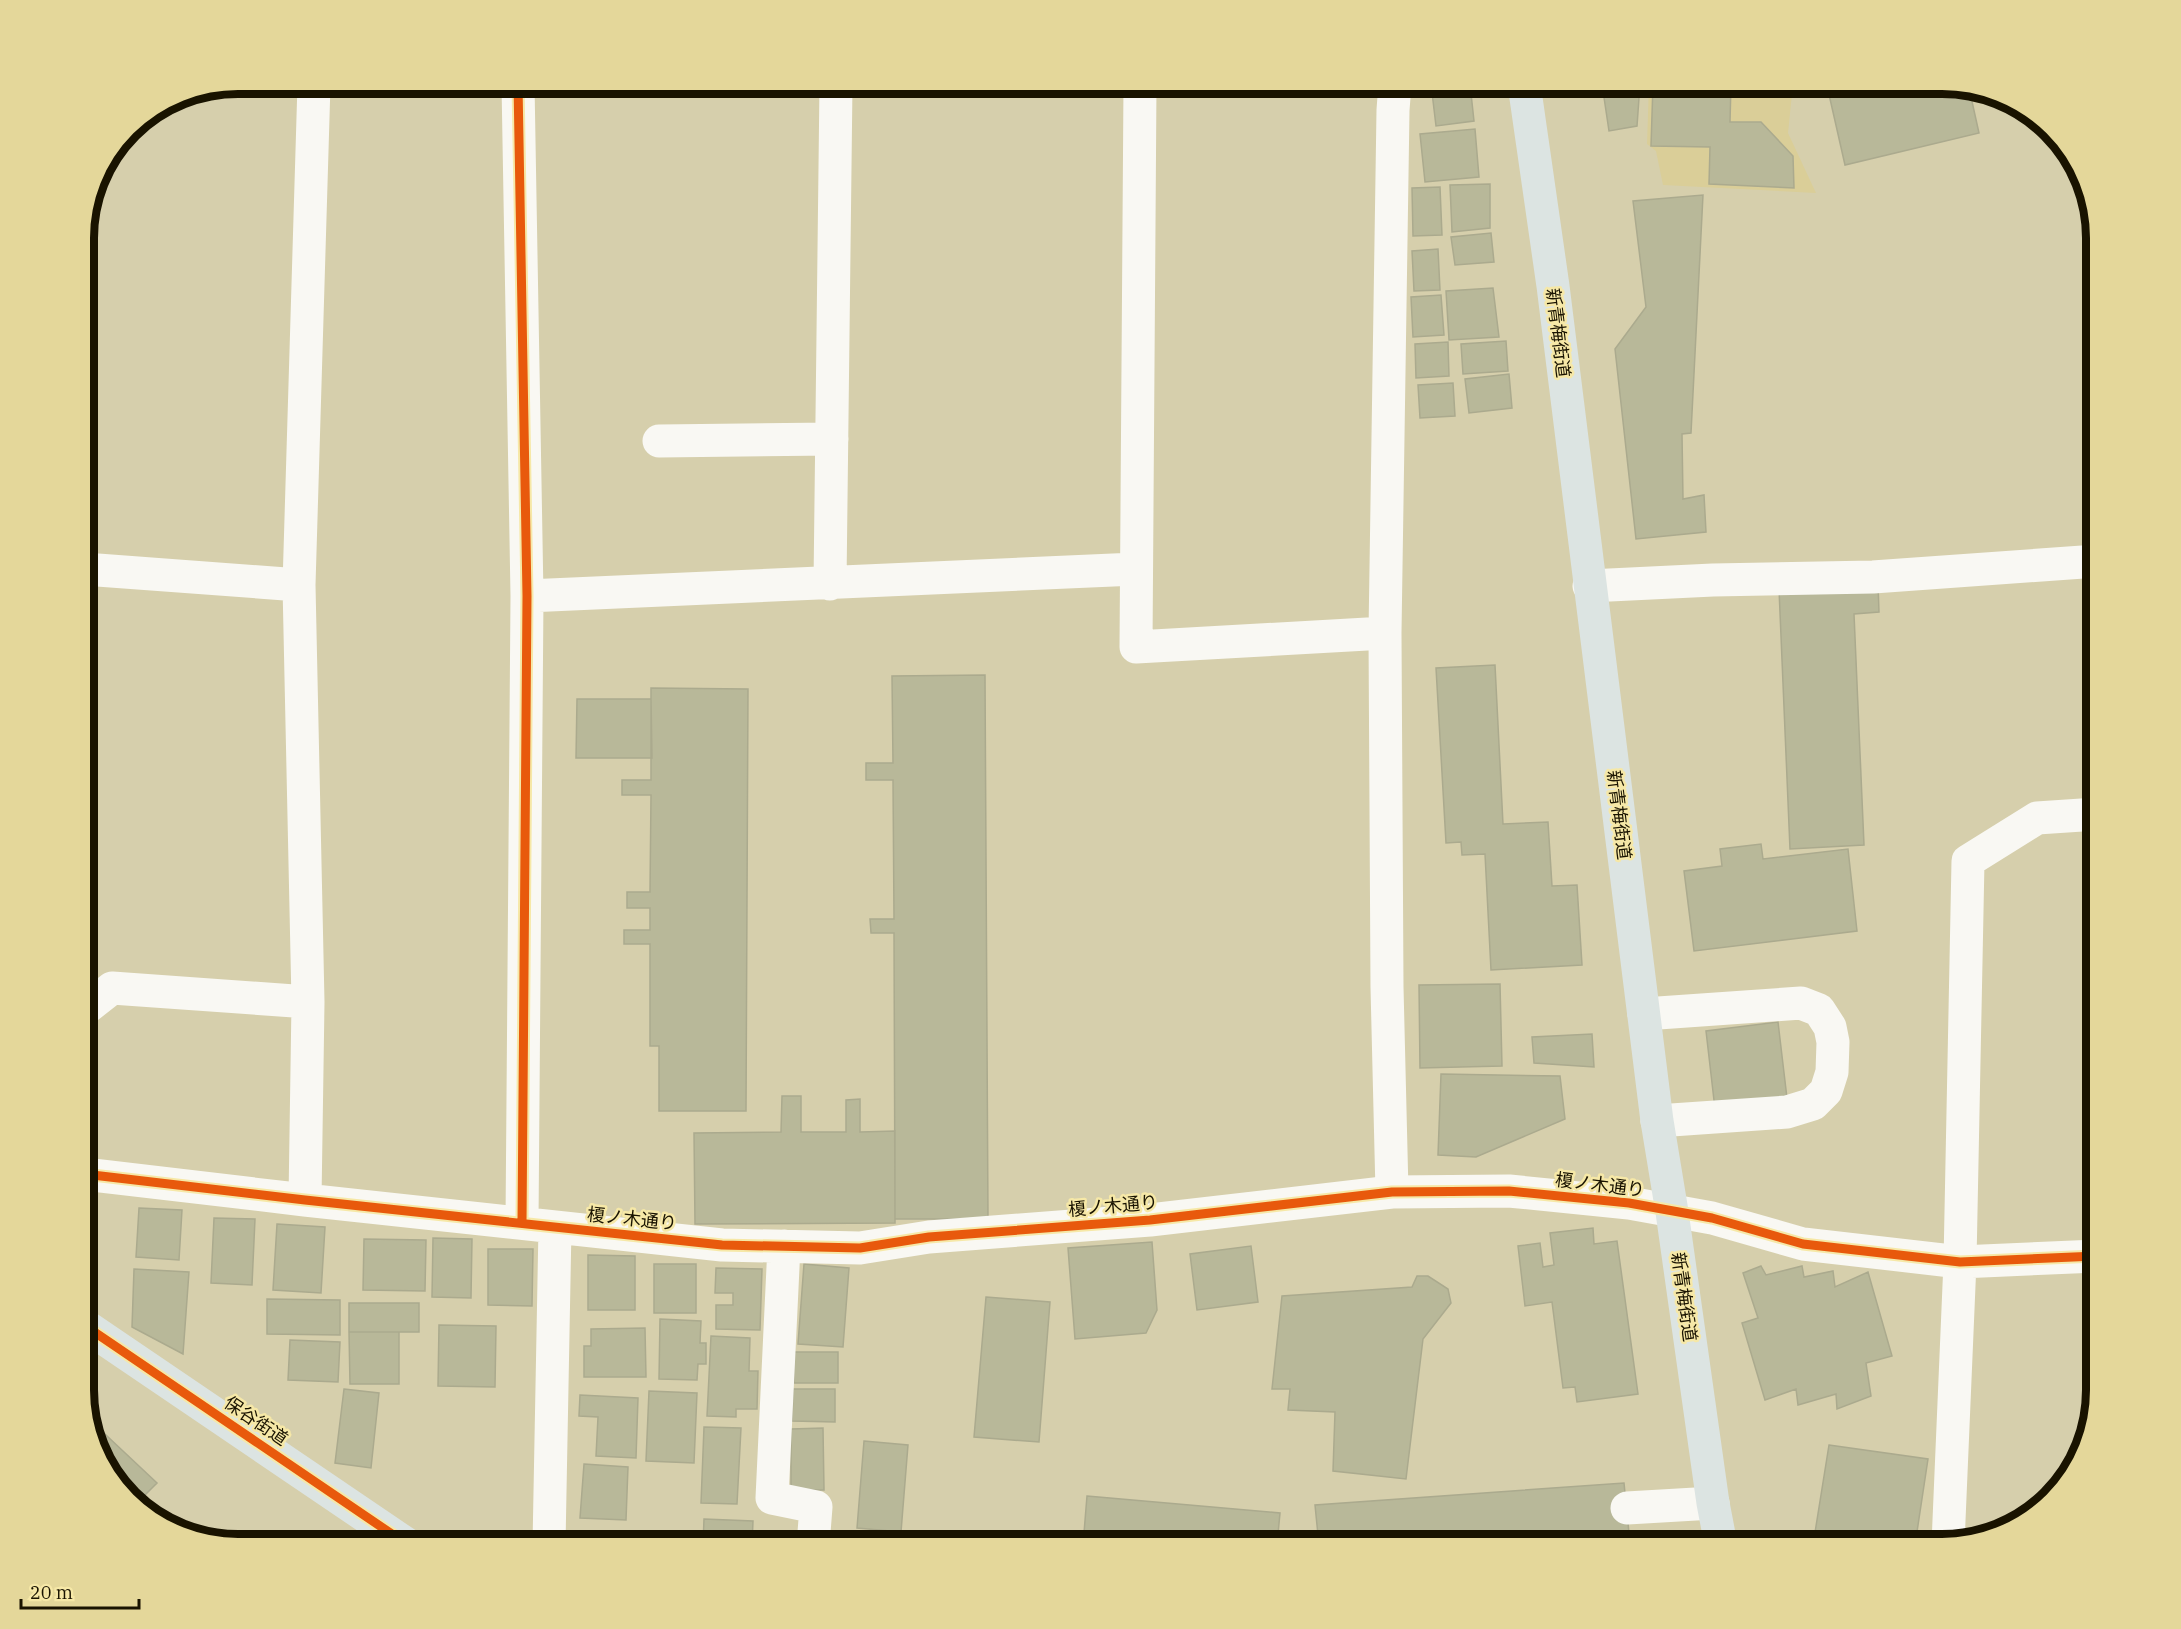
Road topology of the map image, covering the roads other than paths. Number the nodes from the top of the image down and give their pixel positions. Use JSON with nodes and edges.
{"nodes":[{"id":1,"x":314,"y":94,"type":"edge"},
{"id":2,"x":518,"y":94,"type":"edge"},
{"id":3,"x":836,"y":94,"type":"edge"},
{"id":4,"x":1140,"y":94,"type":"edge"},
{"id":5,"x":1394,"y":94,"type":"edge"},
{"id":6,"x":1525,"y":94,"type":"edge"},
{"id":7,"x":832,"y":439,"type":"junction"},
{"id":8,"x":659,"y":441,"type":"dead end"},
{"id":9,"x":2086,"y":562,"type":"edge"},
{"id":10,"x":95,"y":570,"type":"edge"},
{"id":11,"x":1136,"y":570,"type":"junction"},
{"id":12,"x":830,"y":584,"type":"junction"},
{"id":13,"x":299,"y":585,"type":"junction"},
{"id":14,"x":1589,"y":586,"type":"junction"},
{"id":15,"x":527,"y":596,"type":"junction"},
{"id":16,"x":1385,"y":633,"type":"junction"},
{"id":17,"x":2086,"y":815,"type":"edge"},
{"id":18,"x":95,"y":1001,"type":"edge"},
{"id":19,"x":308,"y":1002,"type":"junction"},
{"id":20,"x":1644,"y":1014,"type":"junction"},
{"id":21,"x":1657,"y":1121,"type":"junction"},
{"id":22,"x":95,"y":1175,"type":"edge"},
{"id":23,"x":1392,"y":1192,"type":"junction"},
{"id":24,"x":304,"y":1200,"type":"junction"},
{"id":25,"x":1672,"y":1212,"type":"junction"},
{"id":26,"x":522,"y":1223,"type":"junction"},
{"id":27,"x":555,"y":1227,"type":"junction"},
{"id":28,"x":784,"y":1246,"type":"junction"},
{"id":29,"x":2086,"y":1256,"type":"edge"},
{"id":30,"x":1960,"y":1262,"type":"junction"},
{"id":31,"x":95,"y":1332,"type":"edge"},
{"id":32,"x":1713,"y":1503,"type":"junction"},
{"id":33,"x":1627,"y":1509,"type":"dead end"},
{"id":34,"x":392,"y":1534,"type":"edge"},
{"id":35,"x":549,"y":1534,"type":"edge"},
{"id":36,"x":814,"y":1534,"type":"edge"},
{"id":37,"x":1719,"y":1534,"type":"edge"},
{"id":38,"x":1948,"y":1534,"type":"edge"}],
"edges":[{"from":1,"to":13,"type":"street"},
{"from":2,"to":15,"type":"street"},
{"from":3,"to":7,"type":"street"},
{"from":4,"to":11,"type":"street"},
{"from":5,"to":16,"type":"street"},
{"from":6,"to":14,"type":"main road","name":"新青梅街道"},
{"from":7,"to":8,"type":"street"},
{"from":7,"to":12,"type":"street"},
{"from":9,"to":14,"type":"street"},
{"from":10,"to":13,"type":"street"},
{"from":11,"to":12,"type":"street"},
{"from":11,"to":16,"type":"street"},
{"from":12,"to":15,"type":"street"},
{"from":13,"to":19,"type":"street"},
{"from":14,"to":20,"type":"main road","name":"新青梅街道"},
{"from":15,"to":26,"type":"street"},
{"from":16,"to":23,"type":"street"},
{"from":17,"to":30,"type":"street"},
{"from":18,"to":19,"type":"street"},
{"from":19,"to":24,"type":"street"},
{"from":20,"to":21,"type":"main road","name":"新青梅街道"},
{"from":20,"to":21,"type":"street"},
{"from":21,"to":25,"type":"main road","name":"新青梅街道"},
{"from":22,"to":24,"type":"street","name":"榎ノ木通り"},
{"from":23,"to":25,"type":"street","name":"榎ノ木通り"},
{"from":23,"to":28,"type":"street","name":"榎ノ木通り"},
{"from":24,"to":26,"type":"street","name":"榎ノ木通り"},
{"from":25,"to":30,"type":"street","name":"榎ノ木通り"},
{"from":25,"to":32,"type":"main road","name":"新青梅街道"},
{"from":26,"to":27,"type":"street","name":"榎ノ木通り"},
{"from":27,"to":28,"type":"street","name":"榎ノ木通り"},
{"from":27,"to":35,"type":"street"},
{"from":28,"to":36,"type":"street"},
{"from":29,"to":30,"type":"street","name":"榎ノ木通り"},
{"from":30,"to":38,"type":"street"},
{"from":31,"to":34,"type":"main road","name":"保谷街道"},
{"from":32,"to":33,"type":"street"},
{"from":32,"to":37,"type":"main road","name":"新青梅街道"}]}
